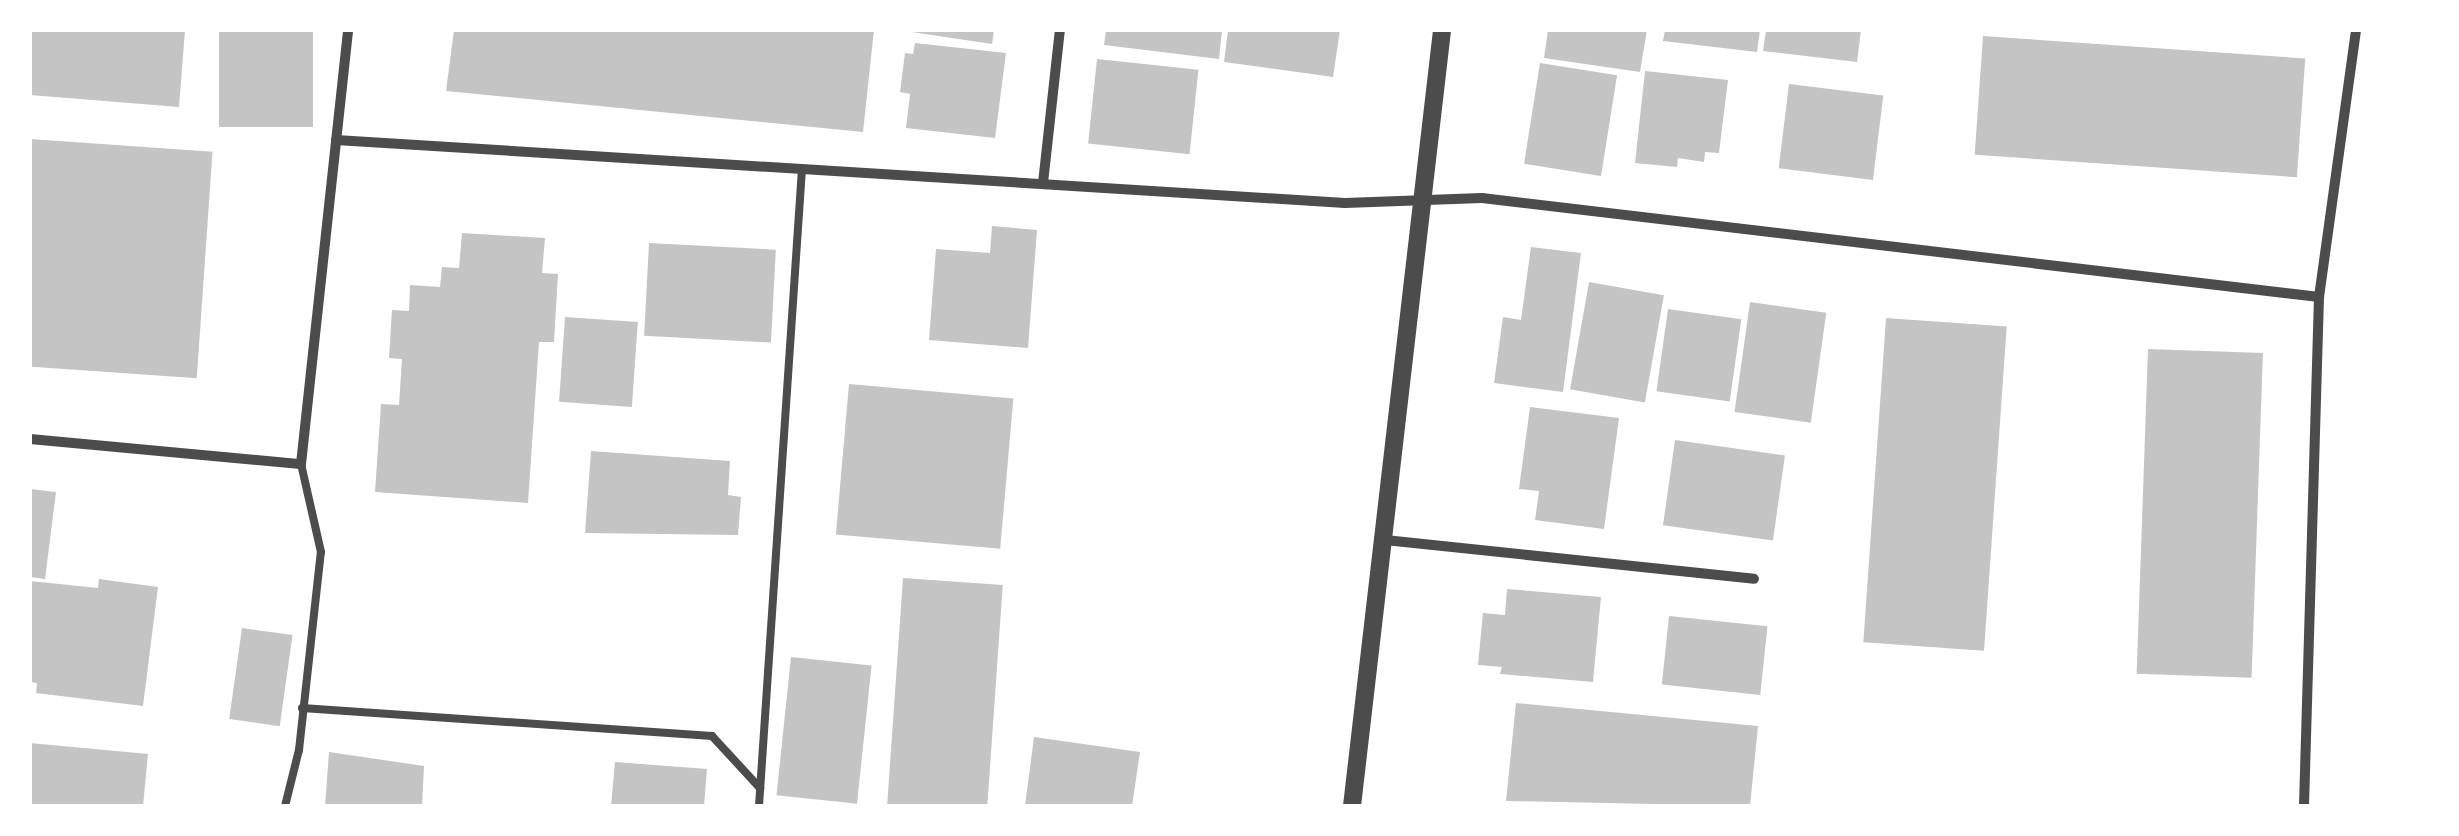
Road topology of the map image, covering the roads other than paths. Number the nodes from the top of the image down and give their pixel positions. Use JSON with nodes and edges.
{"nodes":[{"id":1,"x":348,"y":30,"type":"edge"},
{"id":2,"x":1060,"y":30,"type":"edge"},
{"id":3,"x":1442,"y":30,"type":"edge"},
{"id":4,"x":2356,"y":30,"type":"edge"},
{"id":5,"x":336,"y":140,"type":"junction"},
{"id":6,"x":802,"y":168,"type":"junction"},
{"id":7,"x":1043,"y":183,"type":"junction"},
{"id":8,"x":1423,"y":200,"type":"junction"},
{"id":9,"x":2319,"y":297,"type":"junction"},
{"id":10,"x":30,"y":440,"type":"edge"},
{"id":11,"x":301,"y":464,"type":"junction"},
{"id":12,"x":1384,"y":540,"type":"junction"},
{"id":13,"x":1754,"y":579,"type":"dead end"},
{"id":14,"x":302,"y":708,"type":"junction"},
{"id":15,"x":760,"y":788,"type":"junction"},
{"id":16,"x":285,"y":806,"type":"edge"},
{"id":17,"x":759,"y":806,"type":"edge"},
{"id":18,"x":1352,"y":806,"type":"edge"},
{"id":19,"x":2304,"y":806,"type":"edge"}],
"edges":[{"from":1,"to":5,"type":"street"},
{"from":2,"to":7,"type":"street"},
{"from":3,"to":8,"type":"street"},
{"from":4,"to":9,"type":"street"},
{"from":5,"to":6,"type":"street"},
{"from":5,"to":11,"type":"street"},
{"from":6,"to":7,"type":"street"},
{"from":6,"to":15,"type":"lane"},
{"from":7,"to":8,"type":"street"},
{"from":8,"to":9,"type":"street"},
{"from":8,"to":12,"type":"street"},
{"from":9,"to":19,"type":"street"},
{"from":10,"to":11,"type":"street"},
{"from":11,"to":14,"type":"lane"},
{"from":12,"to":13,"type":"street"},
{"from":12,"to":18,"type":"street"},
{"from":14,"to":15,"type":"lane"},
{"from":14,"to":16,"type":"lane"},
{"from":15,"to":17,"type":"lane"}]}
